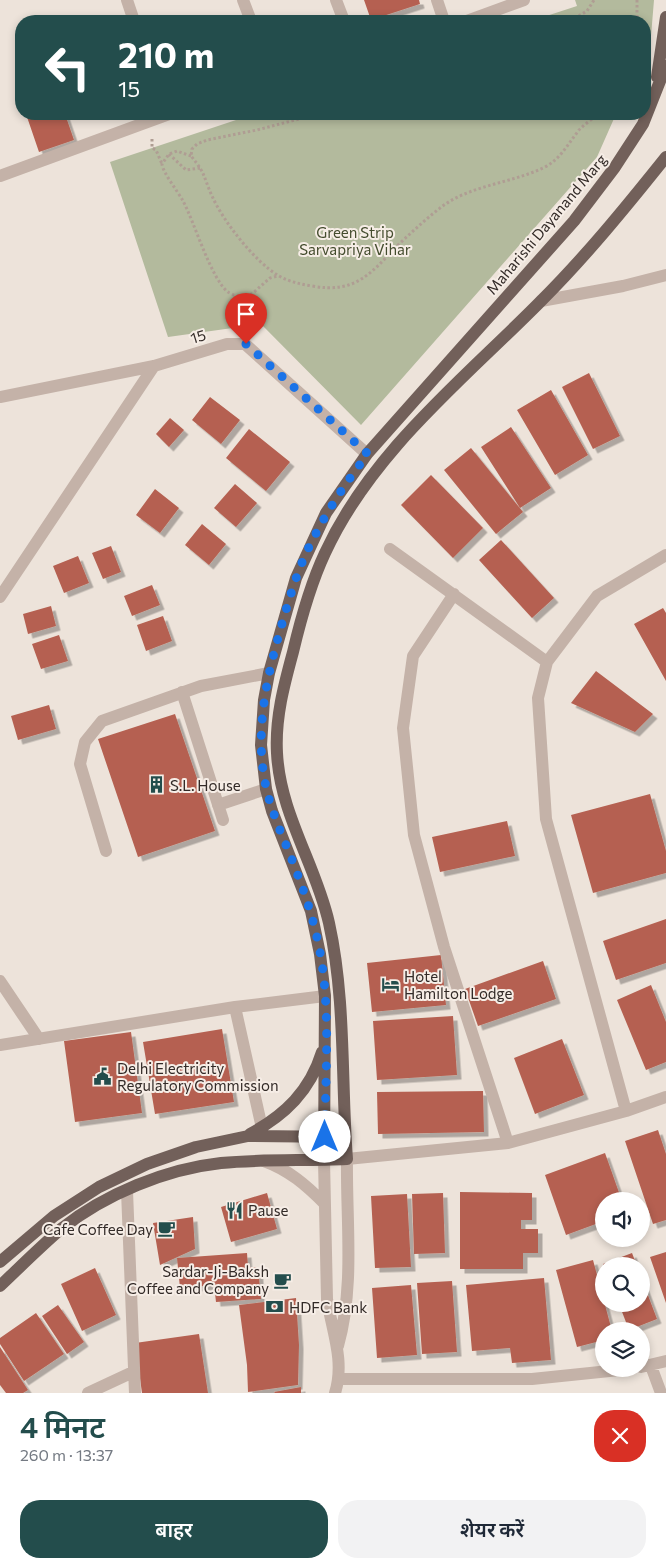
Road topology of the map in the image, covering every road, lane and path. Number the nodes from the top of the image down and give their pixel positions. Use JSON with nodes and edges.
{"nodes":[{"id":1,"x":127,"y":0,"type":"edge"},
{"id":2,"x":243,"y":0,"type":"edge"},
{"id":3,"x":336,"y":0,"type":"edge"},
{"id":4,"x":437,"y":0,"type":"edge"},
{"id":5,"x":524,"y":0,"type":"edge"},
{"id":6,"x":594,"y":0,"type":"edge"},
{"id":7,"x":637,"y":0,"type":"edge"},
{"id":8,"x":132,"y":15,"type":"edge"},
{"id":9,"x":249,"y":15,"type":"edge"},
{"id":10,"x":342,"y":15,"type":"edge"},
{"id":11,"x":442,"y":15,"type":"edge"},
{"id":12,"x":483,"y":15,"type":"edge"},
{"id":13,"x":580,"y":15,"type":"edge"},
{"id":14,"x":637,"y":15,"type":"edge"},
{"id":15,"x":666,"y":17,"type":"edge"},
{"id":16,"x":666,"y":66,"type":"edge"},
{"id":17,"x":654,"y":94,"type":"junction"},
{"id":18,"x":651,"y":102,"type":"edge"},
{"id":19,"x":152,"y":120,"type":"edge"},
{"id":20,"x":295,"y":120,"type":"edge"},
{"id":21,"x":592,"y":120,"type":"edge"},
{"id":22,"x":644,"y":120,"type":"edge"},
{"id":23,"x":147,"y":122,"type":"junction"},
{"id":24,"x":169,"y":154,"type":"junction"},
{"id":25,"x":191,"y":156,"type":"junction"},
{"id":26,"x":666,"y":157,"type":"edge"},
{"id":27,"x":162,"y":164,"type":"junction"},
{"id":28,"x":201,"y":168,"type":"junction"},
{"id":29,"x":0,"y":176,"type":"edge"},
{"id":30,"x":278,"y":275,"type":"junction"},
{"id":31,"x":666,"y":275,"type":"edge"},
{"id":32,"x":246,"y":299,"type":"junction"},
{"id":33,"x":541,"y":301,"type":"junction"},
{"id":34,"x":246,"y":344,"type":"junction"},
{"id":35,"x":154,"y":366,"type":"junction"},
{"id":36,"x":0,"y":397,"type":"edge"},
{"id":37,"x":368,"y":454,"type":"junction"},
{"id":38,"x":390,"y":550,"type":"dead end"},
{"id":39,"x":666,"y":555,"type":"edge"},
{"id":40,"x":454,"y":594,"type":"junction"},
{"id":41,"x":0,"y":597,"type":"edge"},
{"id":42,"x":547,"y":662,"type":"junction"},
{"id":43,"x":269,"y":673,"type":"junction"},
{"id":44,"x":182,"y":692,"type":"junction"},
{"id":45,"x":266,"y":789,"type":"junction"},
{"id":46,"x":218,"y":805,"type":"junction"},
{"id":47,"x":224,"y":820,"type":"dead end"},
{"id":48,"x":106,"y":851,"type":"dead end"},
{"id":49,"x":0,"y":981,"type":"edge"},
{"id":50,"x":325,"y":996,"type":"junction"},
{"id":51,"x":235,"y":1007,"type":"junction"},
{"id":52,"x":39,"y":1039,"type":"junction"},
{"id":53,"x":325,"y":1039,"type":"junction"},
{"id":54,"x":0,"y":1045,"type":"edge"},
{"id":55,"x":666,"y":1097,"type":"edge"},
{"id":56,"x":626,"y":1111,"type":"junction"},
{"id":57,"x":262,"y":1128,"type":"junction"},
{"id":58,"x":248,"y":1136,"type":"junction"},
{"id":59,"x":325,"y":1137,"type":"junction"},
{"id":60,"x":345,"y":1137,"type":"junction"},
{"id":61,"x":508,"y":1143,"type":"junction"},
{"id":62,"x":347,"y":1159,"type":"junction"},
{"id":63,"x":324,"y":1160,"type":"junction"},
{"id":64,"x":263,"y":1161,"type":"junction"},
{"id":65,"x":126,"y":1191,"type":"junction"},
{"id":66,"x":325,"y":1204,"type":"junction"},
{"id":67,"x":0,"y":1262,"type":"edge"},
{"id":68,"x":0,"y":1286,"type":"edge"},
{"id":69,"x":338,"y":1346,"type":"junction"},
{"id":70,"x":666,"y":1361,"type":"edge"},
{"id":71,"x":650,"y":1366,"type":"edge"},
{"id":72,"x":133,"y":1372,"type":"junction"},
{"id":73,"x":595,"y":1373,"type":"edge"},
{"id":74,"x":650,"y":1374,"type":"edge"},
{"id":75,"x":339,"y":1379,"type":"junction"},
{"id":76,"x":88,"y":1393,"type":"edge"},
{"id":77,"x":135,"y":1393,"type":"edge"},
{"id":78,"x":335,"y":1393,"type":"edge"},
{"id":79,"x":661,"y":1393,"type":"edge"}],
"edges":[{"from":1,"to":8,"type":"street"},
{"from":2,"to":9,"type":"street"},
{"from":3,"to":10,"type":"street"},
{"from":4,"to":11,"type":"street"},
{"from":5,"to":12,"type":"street"},
{"from":6,"to":13,"type":"path"},
{"from":7,"to":14,"type":"path"},
{"from":15,"to":17,"type":"main road"},
{"from":16,"to":17,"type":"main road","name":"Maharishi Dayanand Marg"},
{"from":17,"to":18,"type":"main road","name":"Maharishi Dayanand Marg"},
{"from":19,"to":23,"type":"street"},
{"from":20,"to":25,"type":"path"},
{"from":21,"to":30,"type":"path"},
{"from":22,"to":37,"type":"main road","name":"Maharishi Dayanand Marg"},
{"from":23,"to":27,"type":"path"},
{"from":23,"to":29,"type":"street"},
{"from":24,"to":25,"type":"path"},
{"from":24,"to":27,"type":"path"},
{"from":24,"to":28,"type":"path"},
{"from":25,"to":28,"type":"path"},
{"from":26,"to":33,"type":"main road"},
{"from":27,"to":32,"type":"path"},
{"from":28,"to":30,"type":"path"},
{"from":30,"to":32,"type":"path"},
{"from":31,"to":33,"type":"street"},
{"from":32,"to":34,"type":"path"},
{"from":33,"to":60,"type":"main road"},
{"from":34,"to":35,"type":"street","name":"15"},
{"from":34,"to":37,"type":"street"},
{"from":35,"to":36,"type":"street","name":"15"},
{"from":35,"to":41,"type":"street"},
{"from":37,"to":43,"type":"main road"},
{"from":38,"to":40,"type":"street"},
{"from":39,"to":42,"type":"street"},
{"from":40,"to":42,"type":"street"},
{"from":40,"to":61,"type":"street"},
{"from":42,"to":56,"type":"street"},
{"from":43,"to":44,"type":"street"},
{"from":43,"to":45,"type":"main road"},
{"from":44,"to":46,"type":"street"},
{"from":44,"to":48,"type":"street"},
{"from":45,"to":46,"type":"street"},
{"from":45,"to":50,"type":"main road"},
{"from":46,"to":47,"type":"street"},
{"from":49,"to":52,"type":"street"},
{"from":50,"to":51,"type":"street"},
{"from":50,"to":53,"type":"main road"},
{"from":51,"to":52,"type":"street"},
{"from":51,"to":57,"type":"street"},
{"from":52,"to":54,"type":"street"},
{"from":53,"to":57,"type":"main road"},
{"from":53,"to":59,"type":"main road"},
{"from":55,"to":56,"type":"street"},
{"from":56,"to":61,"type":"street"},
{"from":57,"to":58,"type":"main road"},
{"from":58,"to":59,"type":"main road"},
{"from":58,"to":67,"type":"main road"},
{"from":59,"to":60,"type":"main road"},
{"from":59,"to":63,"type":"main road"},
{"from":60,"to":62,"type":"main road"},
{"from":61,"to":62,"type":"street"},
{"from":62,"to":63,"type":"main road"},
{"from":62,"to":69,"type":"street"},
{"from":63,"to":64,"type":"main road"},
{"from":63,"to":66,"type":"street"},
{"from":64,"to":65,"type":"main road"},
{"from":64,"to":66,"type":"street"},
{"from":65,"to":68,"type":"main road"},
{"from":65,"to":72,"type":"street"},
{"from":66,"to":69,"type":"street"},
{"from":69,"to":75,"type":"street"},
{"from":70,"to":71,"type":"street"},
{"from":72,"to":76,"type":"street"},
{"from":72,"to":77,"type":"street"},
{"from":73,"to":75,"type":"street"},
{"from":74,"to":79,"type":"street"},
{"from":75,"to":78,"type":"street"}]}
